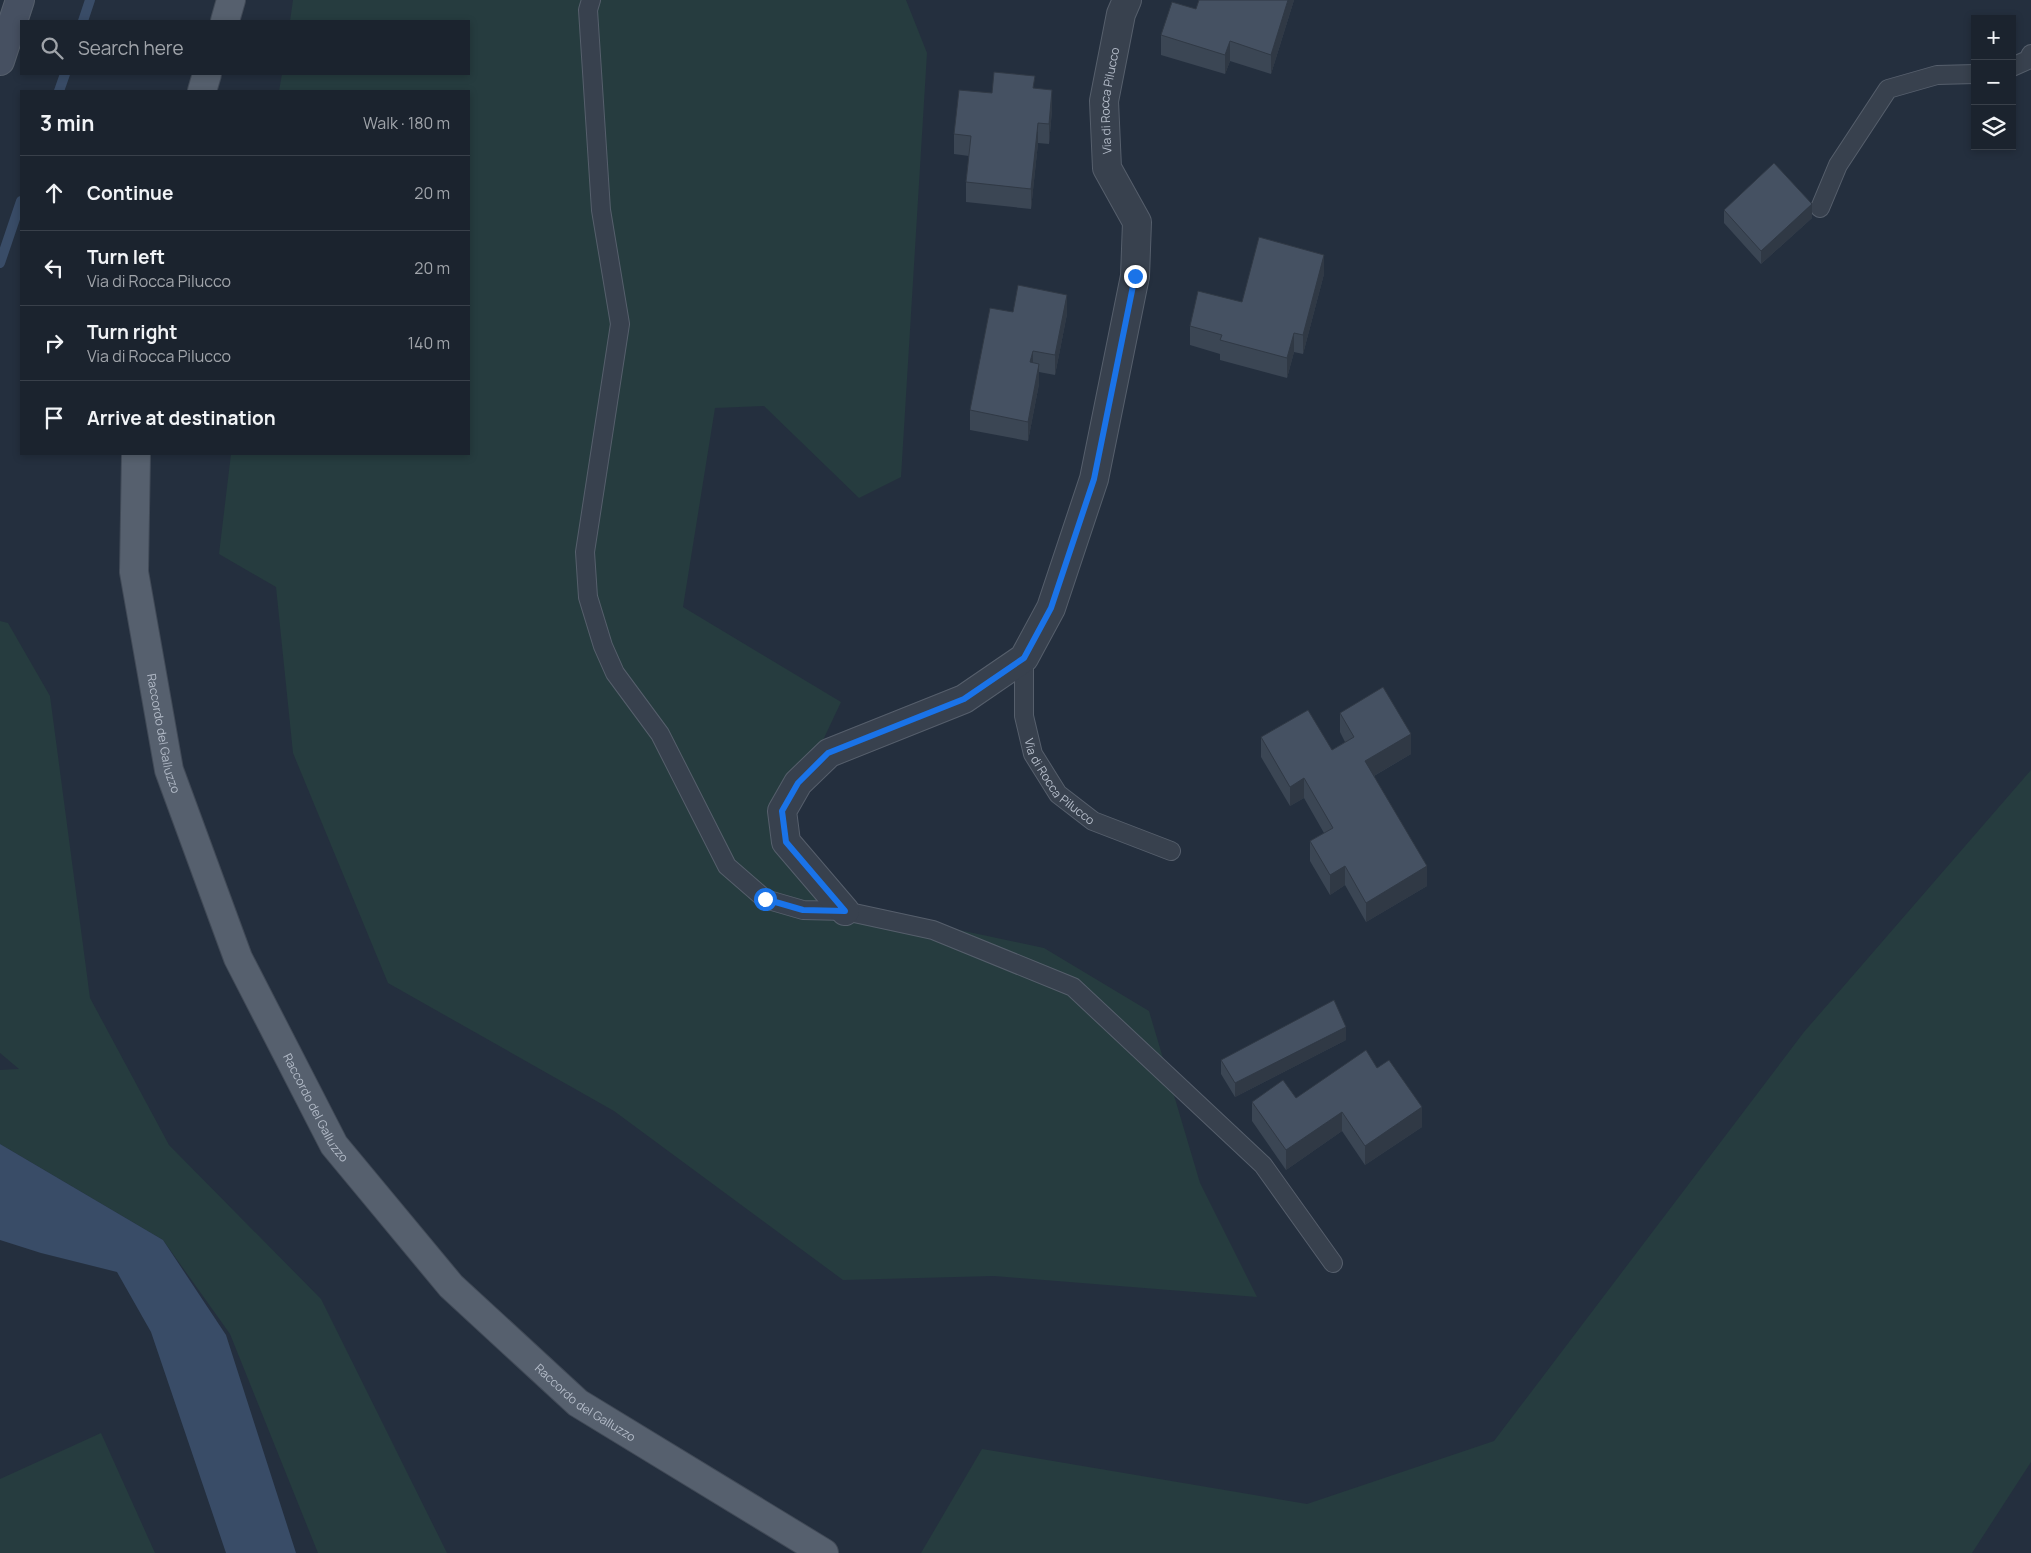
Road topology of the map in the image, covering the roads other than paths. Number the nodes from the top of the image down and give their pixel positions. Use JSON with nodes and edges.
{"nodes":[{"id":1,"x":20,"y":0,"type":"edge"},
{"id":2,"x":231,"y":0,"type":"edge"},
{"id":3,"x":591,"y":0,"type":"edge"},
{"id":4,"x":1127,"y":0,"type":"edge"},
{"id":5,"x":224,"y":20,"type":"edge"},
{"id":6,"x":2031,"y":54,"type":"edge"},
{"id":7,"x":0,"y":61,"type":"edge"},
{"id":8,"x":2016,"y":66,"type":"edge"},
{"id":9,"x":1971,"y":74,"type":"edge"},
{"id":10,"x":207,"y":75,"type":"edge"},
{"id":11,"x":202,"y":90,"type":"edge"},
{"id":12,"x":1820,"y":208,"type":"dead end"},
{"id":13,"x":136,"y":455,"type":"edge"},
{"id":14,"x":1024,"y":658,"type":"junction"},
{"id":15,"x":1171,"y":851,"type":"dead end"},
{"id":16,"x":845,"y":911,"type":"junction"},
{"id":17,"x":1333,"y":1263,"type":"dead end"},
{"id":18,"x":824,"y":1553,"type":"edge"}],
"edges":[{"from":1,"to":7,"type":"main road"},
{"from":2,"to":5,"type":"main road"},
{"from":3,"to":16,"type":"lane"},
{"from":4,"to":14,"type":"street","name":"Via di Rocca Pilucco"},
{"from":6,"to":8,"type":"lane"},
{"from":9,"to":12,"type":"lane"},
{"from":10,"to":11,"type":"main road"},
{"from":13,"to":18,"type":"main road","name":"Raccordo del Galluzzo"},
{"from":14,"to":15,"type":"lane","name":"Via di Rocca Pilucco"},
{"from":14,"to":16,"type":"street","name":"Via di Rocca Pilucco"},
{"from":16,"to":17,"type":"lane"}]}
